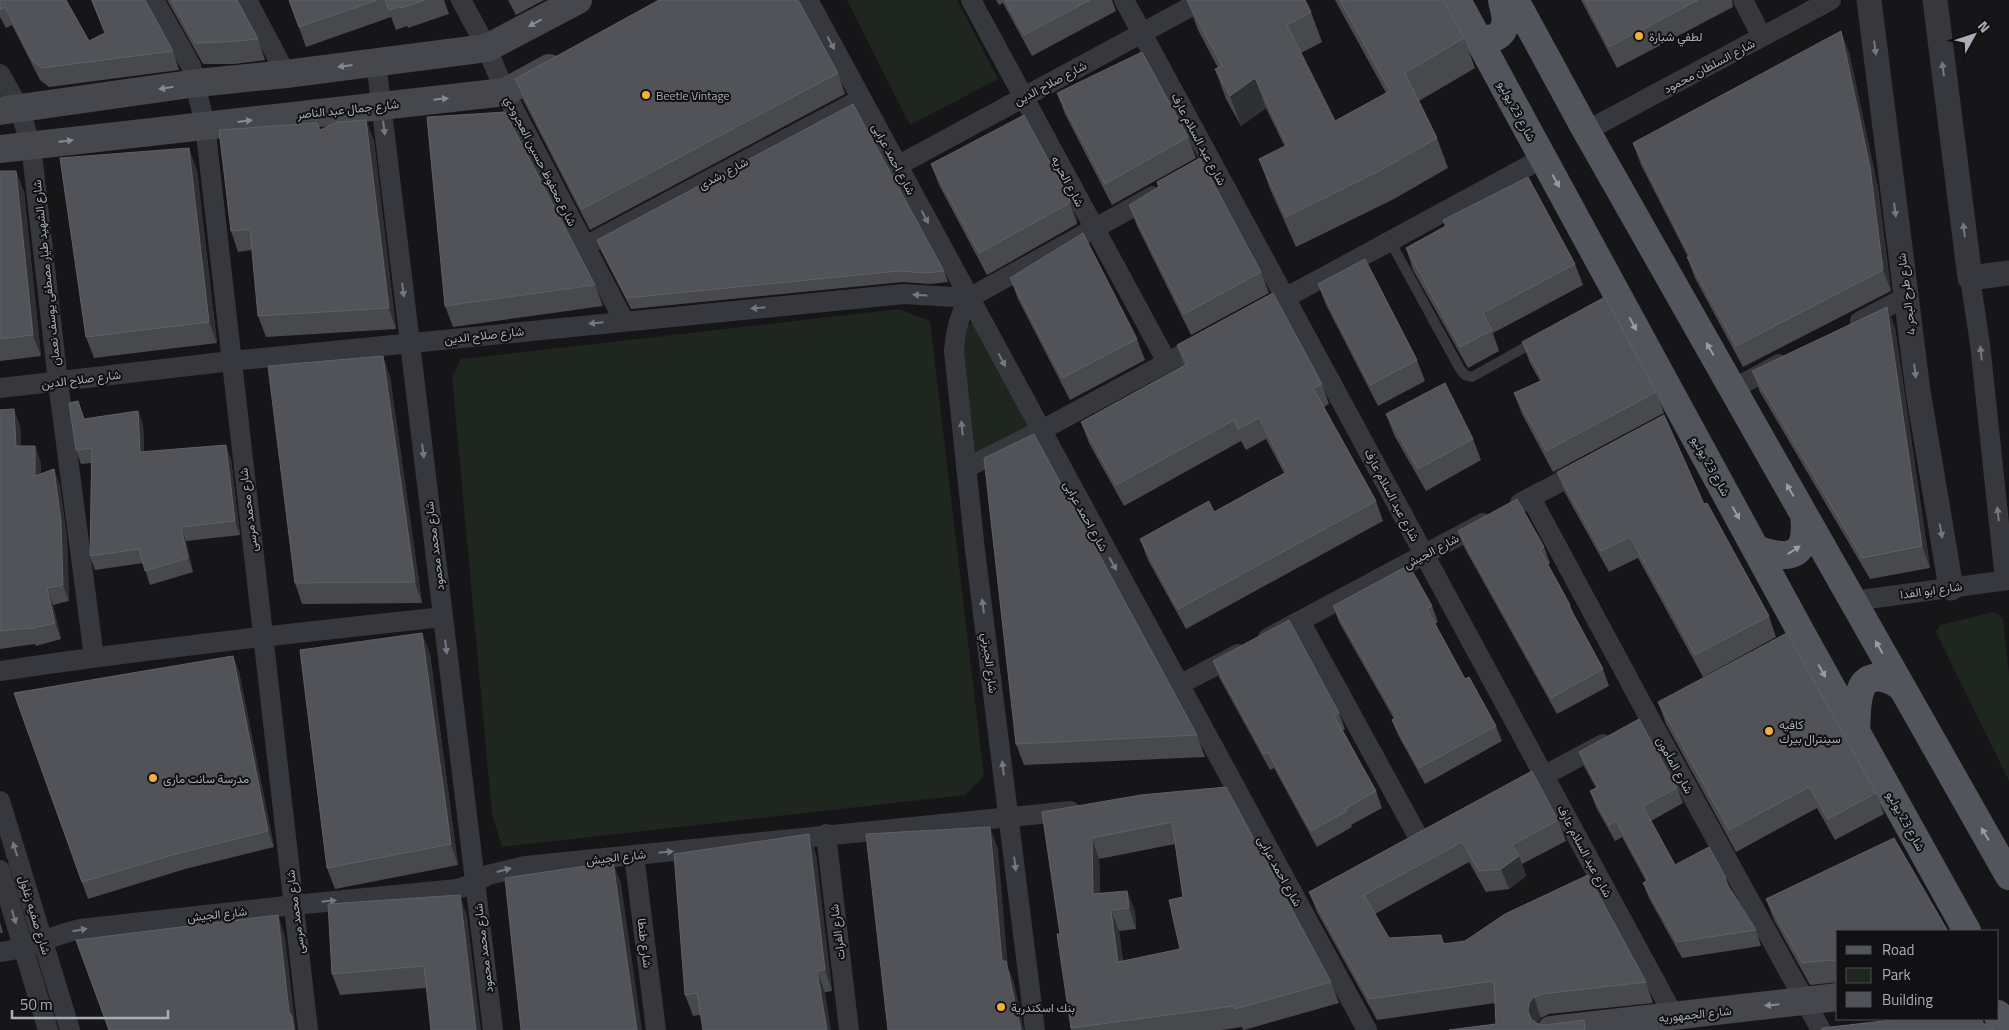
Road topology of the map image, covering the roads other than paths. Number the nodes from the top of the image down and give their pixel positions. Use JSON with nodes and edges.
{"nodes":[{"id":1,"x":154,"y":0,"type":"edge"},
{"id":2,"x":246,"y":0,"type":"edge"},
{"id":3,"x":461,"y":0,"type":"edge"},
{"id":4,"x":578,"y":0,"type":"edge"},
{"id":5,"x":808,"y":0,"type":"edge"},
{"id":6,"x":971,"y":0,"type":"edge"},
{"id":7,"x":1124,"y":0,"type":"edge"},
{"id":8,"x":1203,"y":0,"type":"edge"},
{"id":9,"x":1457,"y":0,"type":"edge"},
{"id":10,"x":1502,"y":0,"type":"edge"},
{"id":11,"x":1515,"y":0,"type":"edge"},
{"id":12,"x":1743,"y":0,"type":"edge"},
{"id":13,"x":1831,"y":0,"type":"edge"},
{"id":14,"x":1869,"y":0,"type":"edge"},
{"id":15,"x":1935,"y":0,"type":"edge"},
{"id":16,"x":1142,"y":33,"type":"junction"},
{"id":17,"x":1477,"y":36,"type":"junction"},
{"id":18,"x":1762,"y":37,"type":"junction"},
{"id":19,"x":487,"y":48,"type":"junction"},
{"id":20,"x":572,"y":56,"type":"edge"},
{"id":21,"x":376,"y":62,"type":"junction"},
{"id":22,"x":0,"y":74,"type":"edge"},
{"id":23,"x":286,"y":74,"type":"junction"},
{"id":24,"x":197,"y":83,"type":"junction"},
{"id":25,"x":505,"y":92,"type":"junction"},
{"id":26,"x":1023,"y":98,"type":"junction"},
{"id":27,"x":861,"y":99,"type":"junction"},
{"id":28,"x":381,"y":105,"type":"junction"},
{"id":29,"x":9,"y":110,"type":"edge"},
{"id":30,"x":205,"y":126,"type":"junction"},
{"id":31,"x":1586,"y":131,"type":"junction"},
{"id":32,"x":32,"y":145,"type":"junction"},
{"id":33,"x":0,"y":149,"type":"edge"},
{"id":34,"x":1543,"y":158,"type":"junction"},
{"id":35,"x":897,"y":166,"type":"junction"},
{"id":36,"x":1170,"y":186,"type":"edge"},
{"id":37,"x":1094,"y":229,"type":"junction"},
{"id":38,"x":1390,"y":241,"type":"junction"},
{"id":39,"x":585,"y":246,"type":"junction"},
{"id":40,"x":2009,"y":273,"type":"edge"},
{"id":41,"x":1970,"y":278,"type":"junction"},
{"id":42,"x":1906,"y":297,"type":"junction"},
{"id":43,"x":969,"y":298,"type":"junction"},
{"id":44,"x":1285,"y":298,"type":"junction"},
{"id":45,"x":1260,"y":312,"type":"edge"},
{"id":46,"x":624,"y":321,"type":"junction"},
{"id":47,"x":1845,"y":329,"type":"edge"},
{"id":48,"x":1549,"y":333,"type":"edge"},
{"id":49,"x":1218,"y":335,"type":"edge"},
{"id":50,"x":410,"y":343,"type":"junction"},
{"id":51,"x":1793,"y":357,"type":"edge"},
{"id":52,"x":231,"y":361,"type":"junction"},
{"id":53,"x":1167,"y":362,"type":"junction"},
{"id":54,"x":58,"y":382,"type":"junction"},
{"id":55,"x":0,"y":388,"type":"edge"},
{"id":56,"x":1732,"y":389,"type":"junction"},
{"id":57,"x":1040,"y":431,"type":"junction"},
{"id":58,"x":1599,"y":462,"type":"edge"},
{"id":59,"x":966,"y":468,"type":"junction"},
{"id":60,"x":1531,"y":498,"type":"junction"},
{"id":61,"x":1804,"y":515,"type":"junction"},
{"id":62,"x":1756,"y":549,"type":"junction"},
{"id":63,"x":1424,"y":554,"type":"junction"},
{"id":64,"x":2007,"y":580,"type":"edge"},
{"id":65,"x":1951,"y":588,"type":"junction"},
{"id":66,"x":1853,"y":601,"type":"junction"},
{"id":67,"x":443,"y":617,"type":"junction"},
{"id":68,"x":1300,"y":621,"type":"junction"},
{"id":69,"x":262,"y":636,"type":"junction"},
{"id":70,"x":94,"y":657,"type":"junction"},
{"id":71,"x":0,"y":671,"type":"edge"},
{"id":72,"x":1179,"y":685,"type":"junction"},
{"id":73,"x":1902,"y":688,"type":"junction"},
{"id":74,"x":1658,"y":714,"type":"junction"},
{"id":75,"x":1856,"y":732,"type":"junction"},
{"id":76,"x":1544,"y":776,"type":"junction"},
{"id":77,"x":1520,"y":789,"type":"edge"},
{"id":78,"x":1239,"y":796,"type":"junction"},
{"id":79,"x":0,"y":801,"type":"edge"},
{"id":80,"x":1181,"y":801,"type":"edge"},
{"id":81,"x":1085,"y":809,"type":"edge"},
{"id":82,"x":1009,"y":816,"type":"junction"},
{"id":83,"x":826,"y":834,"type":"junction"},
{"id":84,"x":1421,"y":842,"type":"edge"},
{"id":85,"x":634,"y":855,"type":"junction"},
{"id":86,"x":0,"y":870,"type":"edge"},
{"id":87,"x":2009,"y":876,"type":"edge"},
{"id":88,"x":475,"y":883,"type":"junction"},
{"id":89,"x":294,"y":905,"type":"junction"},
{"id":90,"x":1966,"y":930,"type":"edge"},
{"id":91,"x":43,"y":940,"type":"junction"},
{"id":92,"x":23,"y":948,"type":"junction"},
{"id":93,"x":0,"y":952,"type":"edge"},
{"id":94,"x":1836,"y":997,"type":"edge"},
{"id":95,"x":1806,"y":1002,"type":"junction"},
{"id":96,"x":1674,"y":1016,"type":"junction"},
{"id":97,"x":1600,"y":1027,"type":"edge"},
{"id":98,"x":48,"y":1030,"type":"edge"},
{"id":99,"x":70,"y":1030,"type":"edge"},
{"id":100,"x":308,"y":1030,"type":"edge"},
{"id":101,"x":493,"y":1030,"type":"edge"},
{"id":102,"x":656,"y":1030,"type":"edge"},
{"id":103,"x":849,"y":1030,"type":"edge"},
{"id":104,"x":1036,"y":1030,"type":"edge"},
{"id":105,"x":1366,"y":1030,"type":"edge"},
{"id":106,"x":1551,"y":1030,"type":"edge"},
{"id":107,"x":1821,"y":1030,"type":"edge"}],
"edges":[{"from":1,"to":24,"type":"street","name":"شارع محمد مرسى"},
{"from":2,"to":23,"type":"street"},
{"from":3,"to":19,"type":"street","name":"شارع محفوظ حسين العجرودي"},
{"from":4,"to":19,"type":"main road","one_way":true},
{"from":5,"to":27,"type":"street","name":"شارع احمد عرابى","one_way":true},
{"from":6,"to":26,"type":"street","name":"شارع الحريه"},
{"from":7,"to":16,"type":"street","name":"شارع عبد السلام عارف"},
{"from":8,"to":16,"type":"street","name":"شارع صلاح الدين"},
{"from":9,"to":17,"type":"main road","name":"شارع 23 يوليو"},
{"from":10,"to":17,"type":"main road"},
{"from":11,"to":31,"type":"main road"},
{"from":12,"to":18,"type":"street"},
{"from":13,"to":18,"type":"street","name":"شارع السلطان محمود"},
{"from":14,"to":42,"type":"street","name":"شارع طرح البحر 4","one_way":true},
{"from":41,"to":15,"type":"street","one_way":true},
{"from":16,"to":26,"type":"street","name":"شارع صلاح الدين"},
{"from":16,"to":44,"type":"street","name":"شارع عبد السلام عارف"},
{"from":17,"to":34,"type":"main road","name":"شارع 23 يوليو"},
{"from":18,"to":31,"type":"street","name":"شارع السلطان محمود"},
{"from":19,"to":21,"type":"main road"},
{"from":19,"to":25,"type":"street","name":"شارع محفوظ حسين العجرودي"},
{"from":20,"to":25,"type":"main road","name":"شارع جمال عبد الناصر"},
{"from":21,"to":23,"type":"main road","one_way":true},
{"from":21,"to":28,"type":"street","name":"شارع محمد محمود"},
{"from":22,"to":29,"type":"street","name":"شارع الشهيد طيار مصطفى يوسف نعمان"},
{"from":23,"to":24,"type":"main road"},
{"from":24,"to":29,"type":"main road","one_way":true},
{"from":24,"to":30,"type":"street","name":"شارع محمد مرسى"},
{"from":28,"to":25,"type":"main road","name":"شارع جمال عبد الناصر","one_way":true},
{"from":25,"to":39,"type":"street","name":"شارع محفوظ حسين العجرودي"},
{"from":26,"to":35,"type":"street","name":"شارع صلاح الدين"},
{"from":26,"to":37,"type":"street","name":"شارع الحريه"},
{"from":27,"to":35,"type":"street","name":"شارع احمد عرابى"},
{"from":27,"to":39,"type":"street","name":"شارع رشدى"},
{"from":30,"to":28,"type":"main road","name":"شارع جمال عبد الناصر","one_way":true},
{"from":28,"to":50,"type":"street","name":"شارع محمد محمود","one_way":true},
{"from":29,"to":32,"type":"street","name":"شارع الشهيد طيار مصطفى يوسف نعمان"},
{"from":32,"to":30,"type":"main road","name":"شارع جمال عبد الناصر","one_way":true},
{"from":30,"to":52,"type":"street","name":"شارع محمد مرسى"},
{"from":56,"to":31,"type":"main road","one_way":true},
{"from":32,"to":33,"type":"main road","name":"شارع جمال عبد الناصر"},
{"from":32,"to":54,"type":"street","name":"شارع الشهيد طيار مصطفى يوسف نعمان"},
{"from":34,"to":38,"type":"street"},
{"from":34,"to":62,"type":"main road","name":"شارع 23 يوليو","one_way":true},
{"from":35,"to":43,"type":"street","name":"شارع احمد عرابى","one_way":true},
{"from":36,"to":37,"type":"street"},
{"from":37,"to":43,"type":"street"},
{"from":37,"to":53,"type":"street","name":"شارع الحريه"},
{"from":38,"to":44,"type":"street"},
{"from":38,"to":48,"type":"lane"},
{"from":39,"to":46,"type":"street","name":"شارع محفوظ حسين العجرودي"},
{"from":40,"to":41,"type":"street"},
{"from":64,"to":41,"type":"street","one_way":true},
{"from":42,"to":47,"type":"street"},
{"from":42,"to":65,"type":"street","name":"شارع طرح البحر 4","one_way":true},
{"from":43,"to":46,"type":"street","name":"شارع صلاح الدين","one_way":true},
{"from":43,"to":57,"type":"street","name":"شارع احمد عرابى","one_way":true},
{"from":59,"to":43,"type":"street","name":"شارع الجبرتي","one_way":true},
{"from":44,"to":45,"type":"street"},
{"from":44,"to":63,"type":"street","name":"شارع عبد السلام عارف"},
{"from":46,"to":50,"type":"street","name":"شارع صلاح الدين","one_way":true},
{"from":49,"to":53,"type":"street"},
{"from":50,"to":52,"type":"street","name":"شارع صلاح الدين"},
{"from":50,"to":67,"type":"street","name":"شارع محمد محمود","one_way":true},
{"from":51,"to":56,"type":"street"},
{"from":52,"to":54,"type":"street","name":"شارع صلاح الدين"},
{"from":52,"to":69,"type":"street","name":"شارع محمد مرسى"},
{"from":53,"to":57,"type":"street"},
{"from":54,"to":55,"type":"street","name":"شارع صلاح الدين"},
{"from":54,"to":70,"type":"street","name":"شارع الشهيد طيار مصطفى يوسف نعمان"},
{"from":61,"to":56,"type":"main road","one_way":true},
{"from":57,"to":59,"type":"street"},
{"from":57,"to":72,"type":"street","name":"شارع احمد عرابى","one_way":true},
{"from":58,"to":60,"type":"street","name":"شارع الجيش"},
{"from":82,"to":59,"type":"street","name":"شارع الجبرتي","one_way":true},
{"from":60,"to":63,"type":"street","name":"شارع الجيش"},
{"from":60,"to":74,"type":"street","name":"شارع المأمون"},
{"from":62,"to":61,"type":"main road","one_way":true},
{"from":61,"to":66,"type":"main road"},
{"from":62,"to":75,"type":"main road","name":"شارع 23 يوليو","one_way":true},
{"from":63,"to":68,"type":"street","name":"شارع الجيش"},
{"from":63,"to":76,"type":"street","name":"شارع عبد السلام عارف"},
{"from":64,"to":65,"type":"street","name":"شارع ابو الفدا"},
{"from":65,"to":66,"type":"street","name":"شارع ابو الفدا"},
{"from":73,"to":66,"type":"main road","one_way":true},
{"from":67,"to":69,"type":"street"},
{"from":67,"to":88,"type":"street","name":"شارع محمد محمود","one_way":true},
{"from":68,"to":72,"type":"street","name":"شارع الجيش"},
{"from":68,"to":84,"type":"street"},
{"from":69,"to":70,"type":"street"},
{"from":69,"to":89,"type":"street","name":"شارع محمد مرسى"},
{"from":70,"to":71,"type":"street"},
{"from":72,"to":78,"type":"street","name":"شارع احمد عرابى"},
{"from":73,"to":75,"type":"main road"},
{"from":87,"to":73,"type":"main road","one_way":true},
{"from":74,"to":76,"type":"street"},
{"from":74,"to":95,"type":"street","name":"شارع المأمون"},
{"from":75,"to":90,"type":"main road","name":"شارع 23 يوليو"},
{"from":76,"to":77,"type":"street"},
{"from":76,"to":96,"type":"street","name":"شارع عبد السلام عارف"},
{"from":78,"to":80,"type":"street"},
{"from":78,"to":105,"type":"street","name":"شارع احمد عرابى"},
{"from":91,"to":79,"type":"street","name":"شارع صفيه زغلول","one_way":true},
{"from":81,"to":82,"type":"street","name":"شارع الجيش"},
{"from":82,"to":83,"type":"street","name":"شارع الجيش"},
{"from":82,"to":104,"type":"street","name":"شارع الجبرتي","one_way":true},
{"from":85,"to":83,"type":"street","name":"شارع الجيش","one_way":true},
{"from":83,"to":103,"type":"street","name":"شارع الفرات"},
{"from":88,"to":85,"type":"street","name":"شارع الجيش","one_way":true},
{"from":85,"to":102,"type":"street","name":"شارع طنطا"},
{"from":86,"to":92,"type":"street","name":"شارع صفيه زغلول","one_way":true},
{"from":89,"to":88,"type":"street","name":"شارع الجيش","one_way":true},
{"from":88,"to":101,"type":"street","name":"شارع محمد محمود"},
{"from":91,"to":89,"type":"street","name":"شارع الجيش","one_way":true},
{"from":89,"to":100,"type":"street","name":"شارع محمد مرسى"},
{"from":91,"to":92,"type":"street","name":"شارع الجيش"},
{"from":91,"to":99,"type":"street","name":"شارع صفيه زغلول"},
{"from":92,"to":93,"type":"street","name":"شارع الجيش"},
{"from":92,"to":98,"type":"street","name":"شارع صفيه زغلول"},
{"from":94,"to":95,"type":"main road","name":"شارع الجمهوريه"},
{"from":95,"to":96,"type":"main road","name":"شارع الجمهوريه","one_way":true},
{"from":95,"to":107,"type":"street","name":"شارع المأمون"},
{"from":96,"to":97,"type":"main road","name":"شارع الجمهوريه"},
{"from":97,"to":106,"type":"main road","name":"شارع الجمهوريه"}]}
